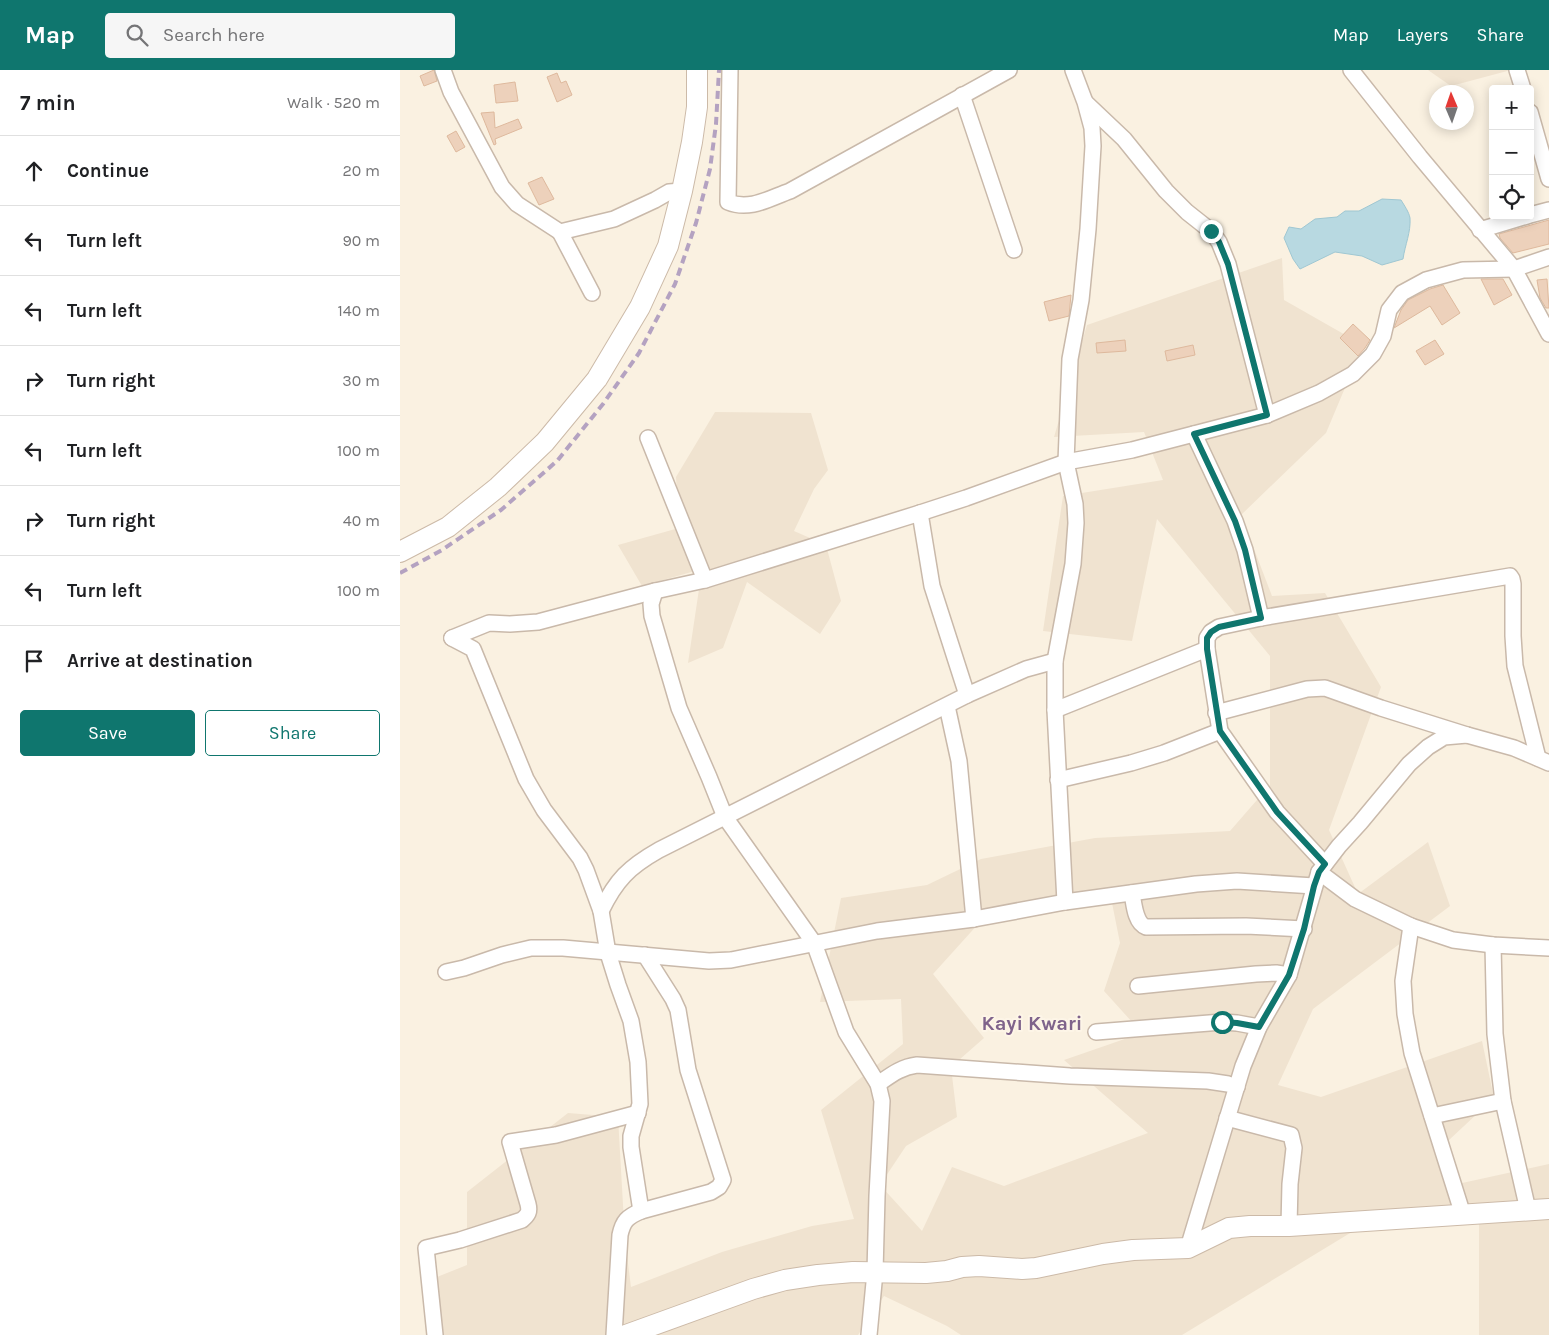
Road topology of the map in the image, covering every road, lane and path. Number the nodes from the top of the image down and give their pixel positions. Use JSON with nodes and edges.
{"nodes":[{"id":1,"x":443,"y":70,"type":"edge"},
{"id":2,"x":697,"y":70,"type":"edge"},
{"id":3,"x":730,"y":70,"type":"edge"},
{"id":4,"x":1009,"y":70,"type":"edge"},
{"id":5,"x":1073,"y":70,"type":"edge"},
{"id":6,"x":1517,"y":70,"type":"edge"},
{"id":7,"x":1356,"y":71,"type":"edge"},
{"id":8,"x":1523,"y":85,"type":"edge"},
{"id":9,"x":962,"y":95,"type":"junction"},
{"id":10,"x":1085,"y":102,"type":"junction"},
{"id":11,"x":1534,"y":126,"type":"edge"},
{"id":12,"x":1549,"y":180,"type":"edge"},
{"id":13,"x":682,"y":191,"type":"junction"},
{"id":14,"x":1549,"y":210,"type":"edge"},
{"id":15,"x":1534,"y":214,"type":"edge"},
{"id":16,"x":1515,"y":220,"type":"edge"},
{"id":17,"x":1480,"y":230,"type":"junction"},
{"id":18,"x":560,"y":232,"type":"junction"},
{"id":19,"x":1014,"y":250,"type":"dead end"},
{"id":20,"x":1549,"y":256,"type":"edge"},
{"id":21,"x":1514,"y":269,"type":"junction"},
{"id":22,"x":592,"y":293,"type":"dead end"},
{"id":23,"x":1549,"y":334,"type":"edge"},
{"id":24,"x":1267,"y":415,"type":"junction"},
{"id":25,"x":1194,"y":434,"type":"junction"},
{"id":26,"x":648,"y":438,"type":"dead end"},
{"id":27,"x":1066,"y":462,"type":"junction"},
{"id":28,"x":920,"y":514,"type":"junction"},
{"id":29,"x":400,"y":552,"type":"edge"},
{"id":30,"x":705,"y":580,"type":"junction"},
{"id":31,"x":655,"y":590,"type":"junction"},
{"id":32,"x":1261,"y":618,"type":"junction"},
{"id":33,"x":1207,"y":649,"type":"junction"},
{"id":34,"x":1055,"y":661,"type":"junction"},
{"id":35,"x":967,"y":695,"type":"junction"},
{"id":36,"x":947,"y":706,"type":"junction"},
{"id":37,"x":1055,"y":710,"type":"junction"},
{"id":38,"x":1216,"y":712,"type":"junction"},
{"id":39,"x":1220,"y":731,"type":"junction"},
{"id":40,"x":1467,"y":735,"type":"junction"},
{"id":41,"x":1543,"y":760,"type":"edge"},
{"id":42,"x":1058,"y":780,"type":"junction"},
{"id":43,"x":725,"y":817,"type":"junction"},
{"id":44,"x":1319,"y":874,"type":"junction"},
{"id":45,"x":1132,"y":893,"type":"junction"},
{"id":46,"x":1065,"y":902,"type":"junction"},
{"id":47,"x":601,"y":911,"type":"junction"},
{"id":48,"x":974,"y":919,"type":"junction"},
{"id":49,"x":1411,"y":926,"type":"junction"},
{"id":50,"x":1304,"y":929,"type":"junction"},
{"id":51,"x":814,"y":943,"type":"junction"},
{"id":52,"x":1493,"y":945,"type":"junction"},
{"id":53,"x":1549,"y":948,"type":"edge"},
{"id":54,"x":608,"y":952,"type":"junction"},
{"id":55,"x":645,"y":956,"type":"junction"},
{"id":56,"x":446,"y":972,"type":"dead end"},
{"id":57,"x":1289,"y":975,"type":"junction"},
{"id":58,"x":1138,"y":986,"type":"dead end"},
{"id":59,"x":1259,"y":1027,"type":"junction"},
{"id":60,"x":1096,"y":1032,"type":"dead end"},
{"id":61,"x":878,"y":1084,"type":"junction"},
{"id":62,"x":1237,"y":1087,"type":"junction"},
{"id":63,"x":1502,"y":1101,"type":"junction"},
{"id":64,"x":638,"y":1113,"type":"junction"},
{"id":65,"x":1432,"y":1116,"type":"junction"},
{"id":66,"x":1227,"y":1118,"type":"junction"},
{"id":67,"x":1549,"y":1208,"type":"edge"},
{"id":68,"x":1528,"y":1210,"type":"junction"},
{"id":69,"x":641,"y":1211,"type":"junction"},
{"id":70,"x":1463,"y":1215,"type":"junction"},
{"id":71,"x":1289,"y":1226,"type":"junction"},
{"id":72,"x":1188,"y":1248,"type":"junction"},
{"id":73,"x":875,"y":1272,"type":"junction"},
{"id":74,"x":435,"y":1335,"type":"edge"},
{"id":75,"x":614,"y":1335,"type":"edge"},
{"id":76,"x":626,"y":1335,"type":"edge"},
{"id":77,"x":869,"y":1335,"type":"edge"}],
"edges":[{"from":1,"to":18,"type":"street"},
{"from":2,"to":13,"type":"street"},
{"from":3,"to":9,"type":"street"},
{"from":4,"to":9,"type":"street"},
{"from":5,"to":10,"type":"street"},
{"from":6,"to":8,"type":"street"},
{"from":7,"to":17,"type":"street"},
{"from":9,"to":19,"type":"street"},
{"from":10,"to":24,"type":"street"},
{"from":10,"to":27,"type":"street"},
{"from":11,"to":12,"type":"street"},
{"from":13,"to":18,"type":"street"},
{"from":13,"to":29,"type":"street"},
{"from":14,"to":15,"type":"street"},
{"from":16,"to":17,"type":"street"},
{"from":17,"to":21,"type":"street"},
{"from":18,"to":22,"type":"street"},
{"from":20,"to":21,"type":"street"},
{"from":21,"to":23,"type":"street"},
{"from":21,"to":24,"type":"street"},
{"from":24,"to":25,"type":"street"},
{"from":25,"to":27,"type":"street"},
{"from":25,"to":32,"type":"street"},
{"from":26,"to":30,"type":"street"},
{"from":27,"to":28,"type":"street"},
{"from":27,"to":34,"type":"street"},
{"from":28,"to":30,"type":"street"},
{"from":28,"to":35,"type":"street"},
{"from":30,"to":31,"type":"street"},
{"from":31,"to":43,"type":"street"},
{"from":31,"to":47,"type":"street"},
{"from":32,"to":33,"type":"street"},
{"from":32,"to":41,"type":"street"},
{"from":33,"to":37,"type":"street"},
{"from":33,"to":38,"type":"street"},
{"from":34,"to":35,"type":"street"},
{"from":34,"to":37,"type":"street"},
{"from":35,"to":36,"type":"street"},
{"from":36,"to":43,"type":"street"},
{"from":36,"to":48,"type":"street"},
{"from":37,"to":42,"type":"street"},
{"from":38,"to":39,"type":"street"},
{"from":38,"to":40,"type":"street"},
{"from":39,"to":42,"type":"street"},
{"from":39,"to":44,"type":"street"},
{"from":40,"to":41,"type":"street"},
{"from":40,"to":44,"type":"street"},
{"from":42,"to":46,"type":"street"},
{"from":43,"to":47,"type":"street"},
{"from":43,"to":51,"type":"street"},
{"from":44,"to":45,"type":"street"},
{"from":44,"to":49,"type":"street"},
{"from":44,"to":50,"type":"street"},
{"from":45,"to":46,"type":"street"},
{"from":45,"to":50,"type":"street"},
{"from":46,"to":48,"type":"street"},
{"from":47,"to":54,"type":"street"},
{"from":48,"to":51,"type":"street"},
{"from":49,"to":52,"type":"street"},
{"from":49,"to":65,"type":"street"},
{"from":50,"to":57,"type":"street"},
{"from":51,"to":55,"type":"street"},
{"from":51,"to":61,"type":"street"},
{"from":52,"to":53,"type":"street"},
{"from":52,"to":63,"type":"street"},
{"from":54,"to":55,"type":"street"},
{"from":54,"to":56,"type":"street"},
{"from":54,"to":64,"type":"street"},
{"from":55,"to":69,"type":"street"},
{"from":57,"to":58,"type":"street"},
{"from":57,"to":59,"type":"street"},
{"from":59,"to":60,"type":"street"},
{"from":59,"to":62,"type":"street"},
{"from":61,"to":62,"type":"street"},
{"from":61,"to":73,"type":"street"},
{"from":62,"to":66,"type":"street"},
{"from":63,"to":65,"type":"street"},
{"from":63,"to":68,"type":"street"},
{"from":64,"to":69,"type":"street"},
{"from":64,"to":74,"type":"street"},
{"from":65,"to":70,"type":"street"},
{"from":66,"to":71,"type":"street"},
{"from":66,"to":72,"type":"street"},
{"from":67,"to":68,"type":"street"},
{"from":68,"to":70,"type":"street"},
{"from":69,"to":75,"type":"street"},
{"from":70,"to":71,"type":"street"},
{"from":71,"to":72,"type":"street"},
{"from":72,"to":73,"type":"street"},
{"from":73,"to":76,"type":"street"},
{"from":73,"to":77,"type":"street"}]}
